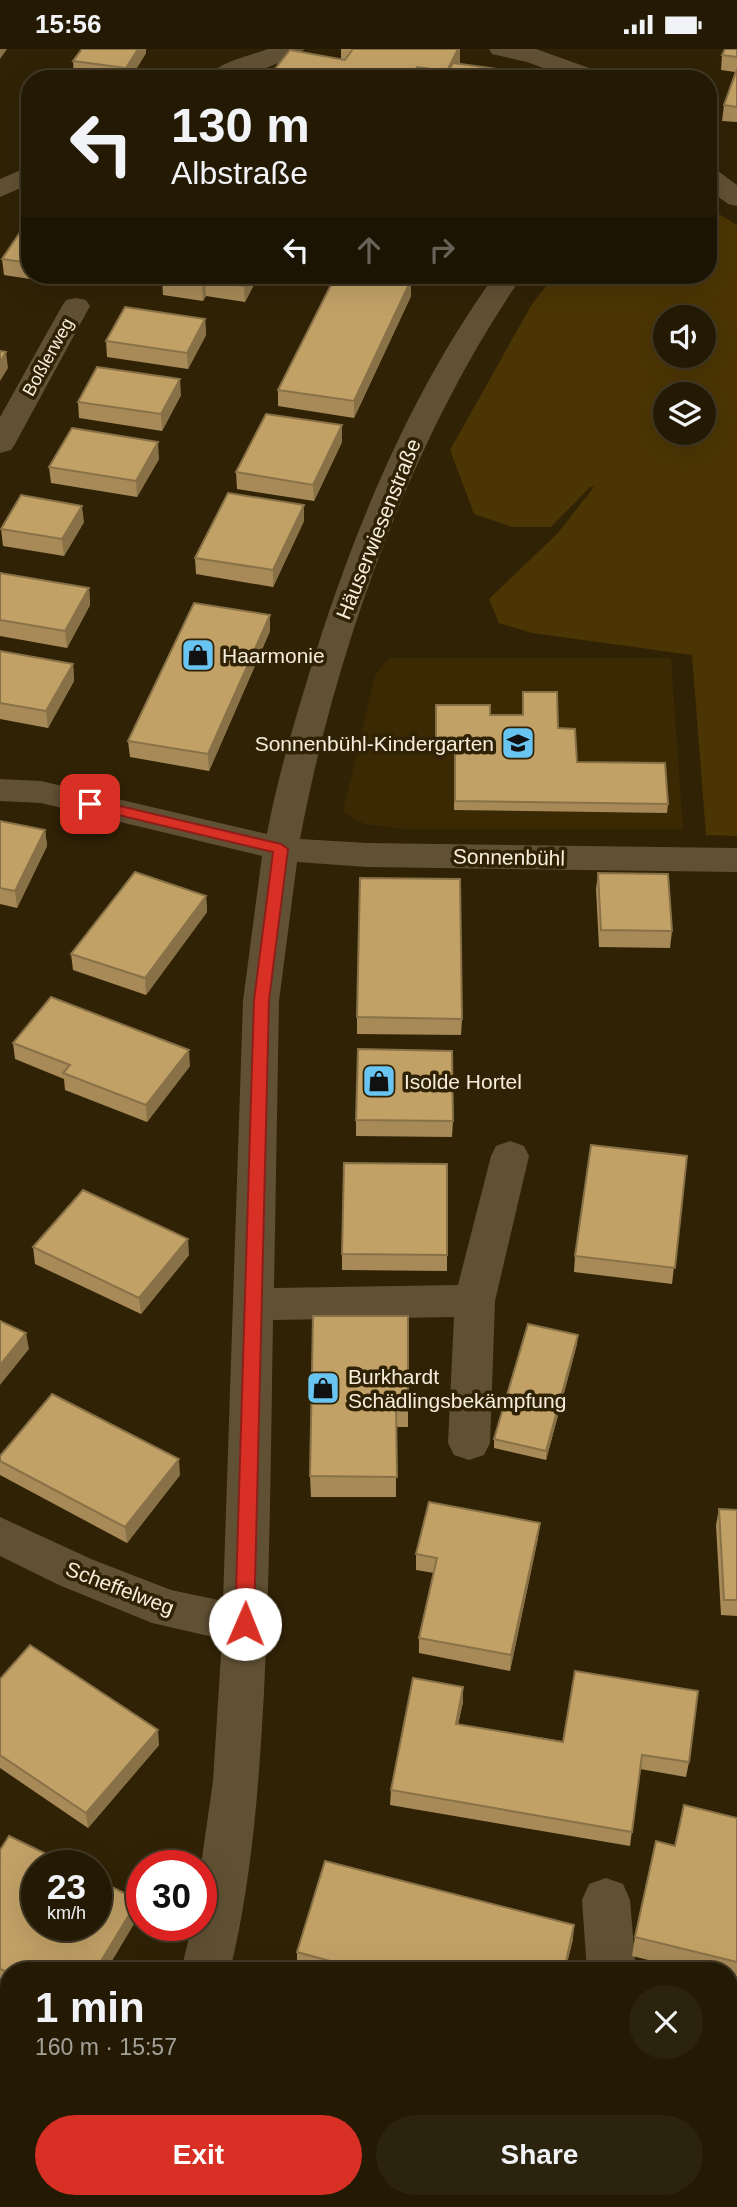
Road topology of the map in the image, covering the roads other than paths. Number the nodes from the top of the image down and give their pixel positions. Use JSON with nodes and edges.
{"nodes":[{"id":1,"x":290,"y":49,"type":"edge"},
{"id":2,"x":501,"y":49,"type":"edge"},
{"id":3,"x":240,"y":70,"type":"edge"},
{"id":4,"x":572,"y":70,"type":"edge"},
{"id":5,"x":21,"y":178,"type":"edge"},
{"id":6,"x":717,"y":185,"type":"edge"},
{"id":7,"x":0,"y":189,"type":"edge"},
{"id":8,"x":737,"y":198,"type":"edge"},
{"id":9,"x":503,"y":284,"type":"edge"},
{"id":10,"x":76,"y":306,"type":"dead end"},
{"id":11,"x":0,"y":444,"type":"edge"},
{"id":12,"x":0,"y":790,"type":"edge"},
{"id":13,"x":281,"y":849,"type":"junction"},
{"id":14,"x":737,"y":860,"type":"edge"},
{"id":15,"x":510,"y":1156,"type":"dead end"},
{"id":16,"x":475,"y":1301,"type":"junction"},
{"id":17,"x":252,"y":1304,"type":"junction"},
{"id":18,"x":469,"y":1443,"type":"dead end"},
{"id":19,"x":0,"y":1535,"type":"edge"},
{"id":20,"x":245,"y":1624,"type":"junction"},
{"id":21,"x":606,"y":1900,"type":"dead end"},
{"id":22,"x":207,"y":1962,"type":"edge"},
{"id":23,"x":611,"y":1962,"type":"edge"}],
"edges":[{"from":1,"to":3,"type":"street"},
{"from":2,"to":4,"type":"street"},
{"from":5,"to":7,"type":"street"},
{"from":6,"to":8,"type":"street"},
{"from":9,"to":13,"type":"street","name":"Häuserwiesenstraße"},
{"from":10,"to":11,"type":"street","name":"Boßlerweg"},
{"from":12,"to":13,"type":"street","name":"Sonnenbühl"},
{"from":13,"to":14,"type":"street","name":"Sonnenbühl"},
{"from":13,"to":17,"type":"street","name":"Häuserwiesenstraße"},
{"from":15,"to":16,"type":"street"},
{"from":16,"to":17,"type":"street"},
{"from":16,"to":18,"type":"street"},
{"from":17,"to":20,"type":"street","name":"Häuserwiesenstraße"},
{"from":19,"to":20,"type":"street","name":"Scheffelweg"},
{"from":20,"to":22,"type":"street","name":"Häuserwiesenstraße"},
{"from":21,"to":23,"type":"street"}]}
